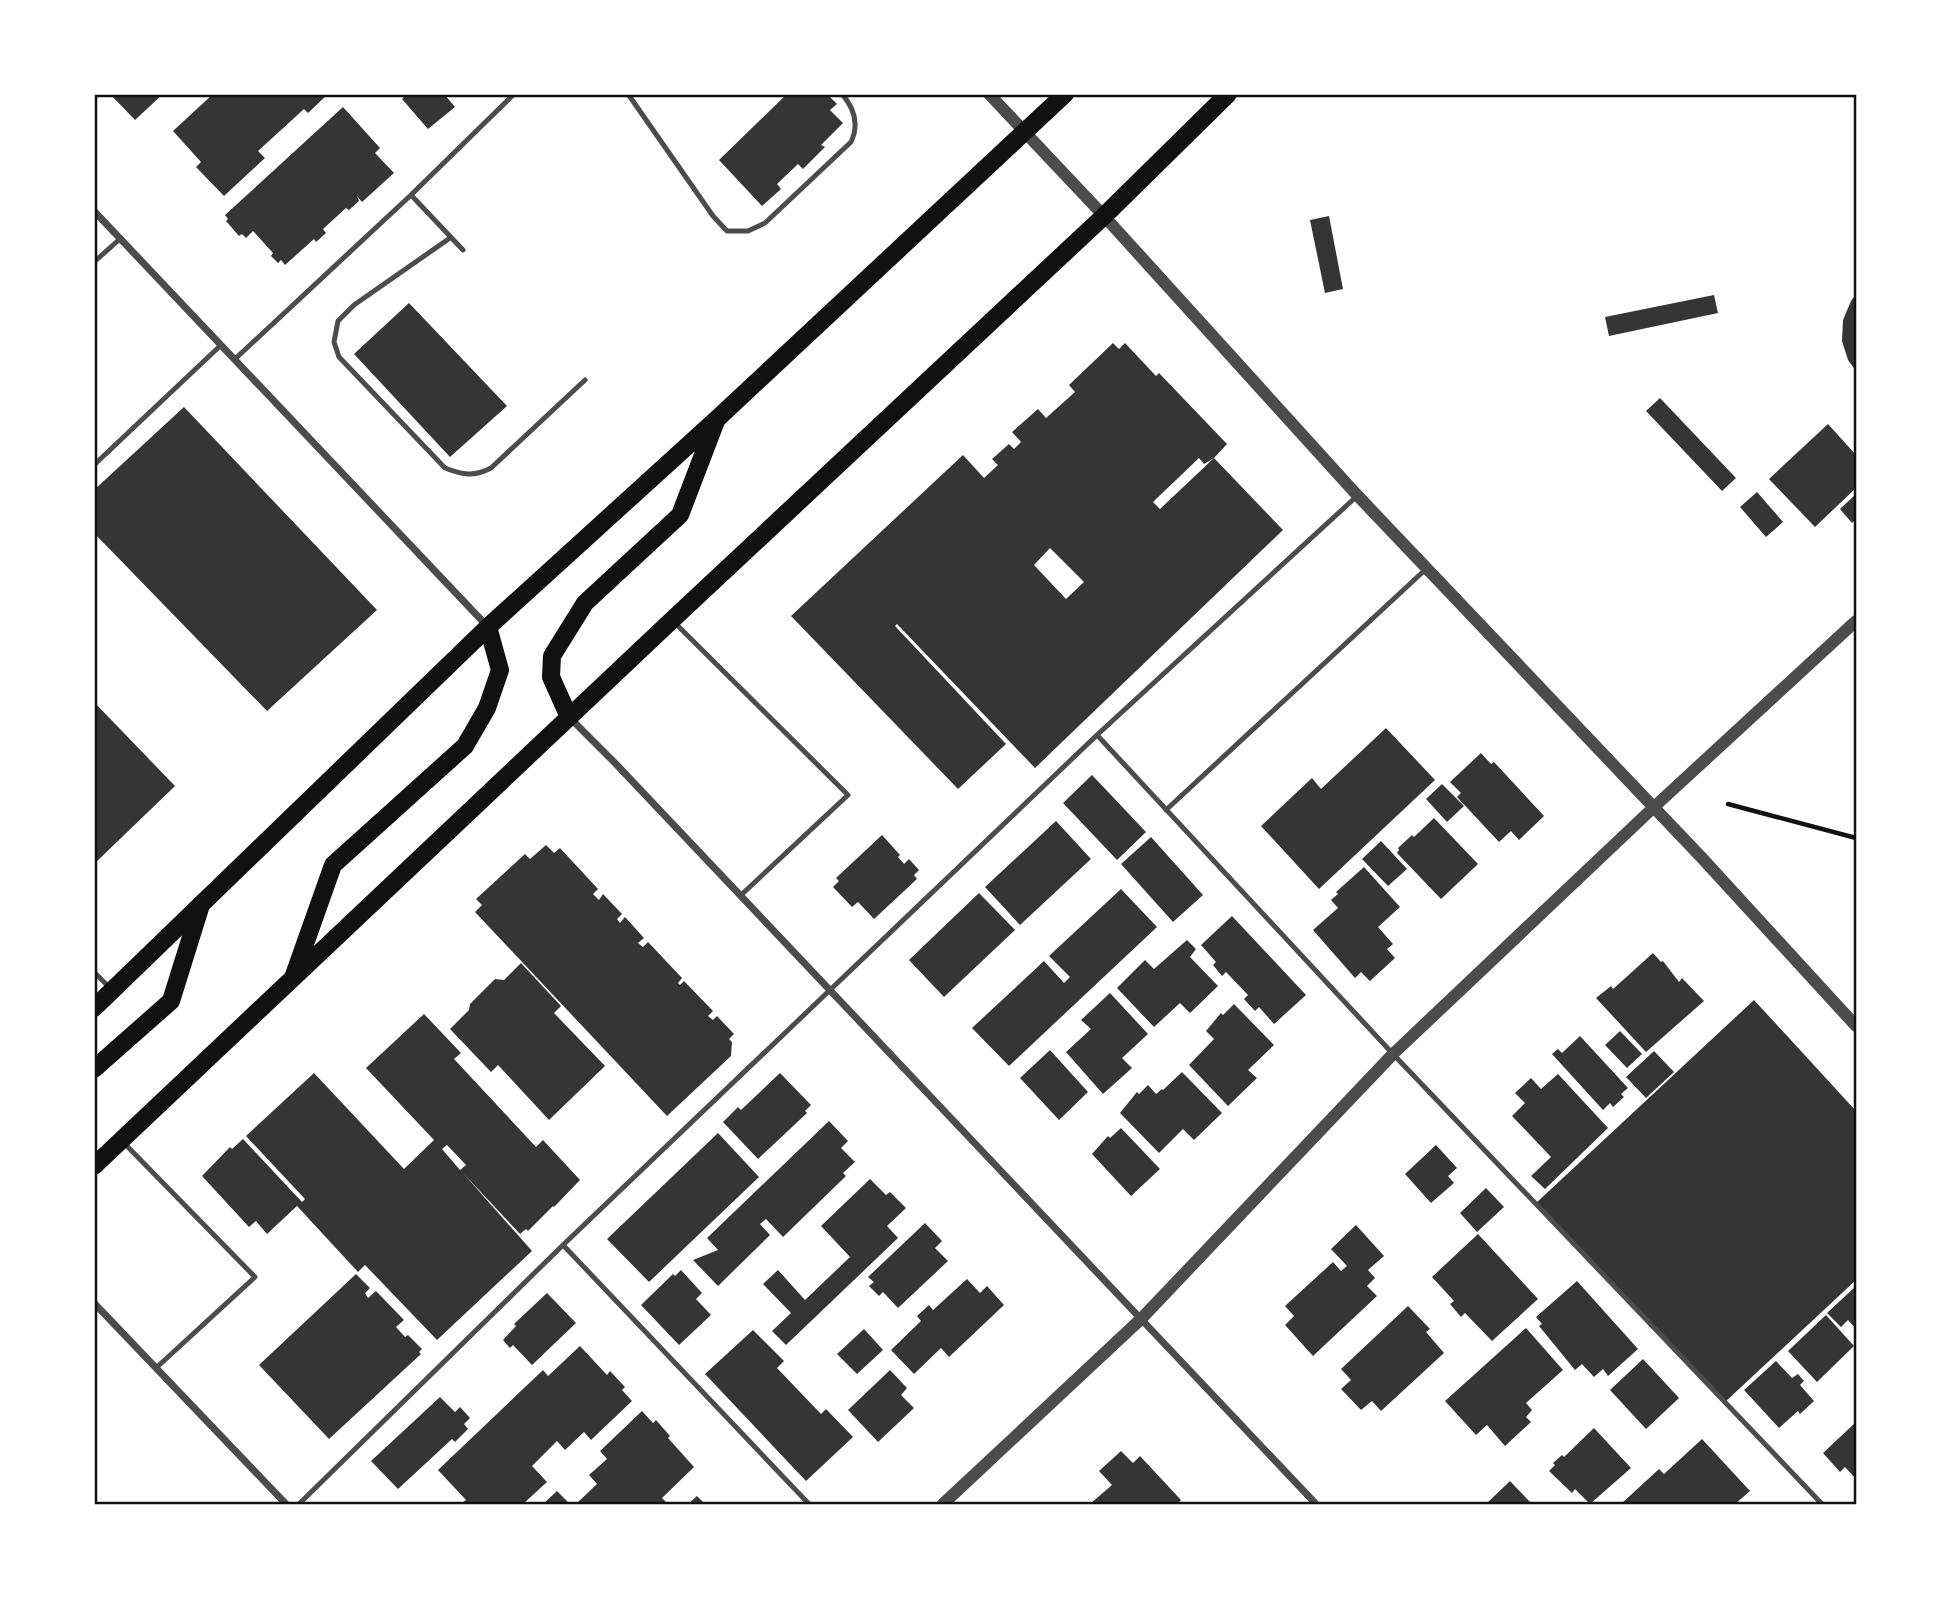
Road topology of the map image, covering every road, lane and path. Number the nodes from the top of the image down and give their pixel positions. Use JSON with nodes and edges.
{"nodes":[{"id":1,"x":628,"y":94,"type":"edge"},
{"id":2,"x":842,"y":94,"type":"edge"},
{"id":3,"x":989,"y":94,"type":"edge"},
{"id":4,"x":1065,"y":94,"type":"edge"},
{"id":5,"x":1228,"y":94,"type":"edge"},
{"id":6,"x":511,"y":95,"type":"edge"},
{"id":7,"x":1025,"y":132,"type":"junction"},
{"id":8,"x":411,"y":195,"type":"junction"},
{"id":9,"x":94,"y":211,"type":"edge"},
{"id":10,"x":1104,"y":216,"type":"junction"},
{"id":11,"x":450,"y":237,"type":"junction"},
{"id":12,"x":121,"y":238,"type":"junction"},
{"id":13,"x":463,"y":250,"type":"dead end"},
{"id":14,"x":94,"y":262,"type":"edge"},
{"id":15,"x":221,"y":345,"type":"junction"},
{"id":16,"x":234,"y":359,"type":"junction"},
{"id":17,"x":585,"y":380,"type":"dead end"},
{"id":18,"x":718,"y":418,"type":"junction"},
{"id":19,"x":94,"y":465,"type":"edge"},
{"id":20,"x":1357,"y":495,"type":"junction"},
{"id":21,"x":1426,"y":569,"type":"junction"},
{"id":22,"x":672,"y":620,"type":"junction"},
{"id":23,"x":1857,"y":621,"type":"edge"},
{"id":24,"x":488,"y":627,"type":"junction"},
{"id":25,"x":569,"y":717,"type":"junction"},
{"id":26,"x":1097,"y":735,"type":"junction"},
{"id":27,"x":1728,"y":804,"type":"dead end"},
{"id":28,"x":1654,"y":807,"type":"junction"},
{"id":29,"x":1166,"y":810,"type":"junction"},
{"id":30,"x":1857,"y":838,"type":"edge"},
{"id":31,"x":740,"y":896,"type":"junction"},
{"id":32,"x":201,"y":905,"type":"junction"},
{"id":33,"x":94,"y":972,"type":"edge"},
{"id":34,"x":293,"y":978,"type":"junction"},
{"id":35,"x":113,"y":991,"type":"junction"},
{"id":36,"x":830,"y":991,"type":"junction"},
{"id":37,"x":94,"y":1008,"type":"edge"},
{"id":38,"x":1857,"y":1026,"type":"edge"},
{"id":39,"x":1393,"y":1054,"type":"junction"},
{"id":40,"x":94,"y":1069,"type":"edge"},
{"id":41,"x":121,"y":1140,"type":"junction"},
{"id":42,"x":94,"y":1166,"type":"edge"},
{"id":43,"x":564,"y":1245,"type":"junction"},
{"id":44,"x":94,"y":1303,"type":"edge"},
{"id":45,"x":1142,"y":1318,"type":"junction"},
{"id":46,"x":156,"y":1368,"type":"junction"},
{"id":47,"x":286,"y":1504,"type":"edge"},
{"id":48,"x":299,"y":1504,"type":"edge"},
{"id":49,"x":809,"y":1504,"type":"edge"},
{"id":50,"x":943,"y":1504,"type":"edge"},
{"id":51,"x":1316,"y":1504,"type":"edge"},
{"id":52,"x":1822,"y":1504,"type":"edge"}],
"edges":[{"from":1,"to":2,"type":"lane"},
{"from":3,"to":7,"type":"street"},
{"from":4,"to":7,"type":"main road"},
{"from":5,"to":10,"type":"main road"},
{"from":6,"to":8,"type":"lane"},
{"from":7,"to":10,"type":"street"},
{"from":7,"to":18,"type":"main road"},
{"from":8,"to":11,"type":"lane"},
{"from":8,"to":16,"type":"lane"},
{"from":9,"to":12,"type":"street"},
{"from":10,"to":20,"type":"street"},
{"from":10,"to":22,"type":"main road"},
{"from":11,"to":13,"type":"lane"},
{"from":11,"to":17,"type":"lane"},
{"from":12,"to":14,"type":"lane"},
{"from":12,"to":15,"type":"street"},
{"from":15,"to":16,"type":"street"},
{"from":15,"to":19,"type":"lane"},
{"from":16,"to":24,"type":"street"},
{"from":18,"to":24,"type":"main road"},
{"from":18,"to":25,"type":"main road"},
{"from":20,"to":21,"type":"street"},
{"from":20,"to":26,"type":"lane"},
{"from":21,"to":28,"type":"street"},
{"from":21,"to":29,"type":"lane"},
{"from":22,"to":25,"type":"main road"},
{"from":22,"to":31,"type":"lane"},
{"from":23,"to":28,"type":"street"},
{"from":24,"to":32,"type":"main road"},
{"from":24,"to":34,"type":"main road"},
{"from":25,"to":31,"type":"street"},
{"from":25,"to":34,"type":"main road"},
{"from":26,"to":29,"type":"lane"},
{"from":26,"to":36,"type":"lane"},
{"from":27,"to":30,"type":"path"},
{"from":28,"to":38,"type":"street"},
{"from":28,"to":39,"type":"street"},
{"from":29,"to":39,"type":"lane"},
{"from":31,"to":36,"type":"street"},
{"from":32,"to":35,"type":"main road"},
{"from":32,"to":40,"type":"main road"},
{"from":33,"to":35,"type":"lane"},
{"from":34,"to":41,"type":"main road"},
{"from":35,"to":37,"type":"main road"},
{"from":36,"to":43,"type":"lane"},
{"from":36,"to":45,"type":"street"},
{"from":39,"to":45,"type":"street"},
{"from":39,"to":52,"type":"lane"},
{"from":41,"to":42,"type":"main road"},
{"from":41,"to":46,"type":"lane"},
{"from":43,"to":48,"type":"lane"},
{"from":43,"to":49,"type":"lane"},
{"from":44,"to":46,"type":"street"},
{"from":45,"to":50,"type":"street"},
{"from":45,"to":51,"type":"street"},
{"from":46,"to":47,"type":"street"}]}
